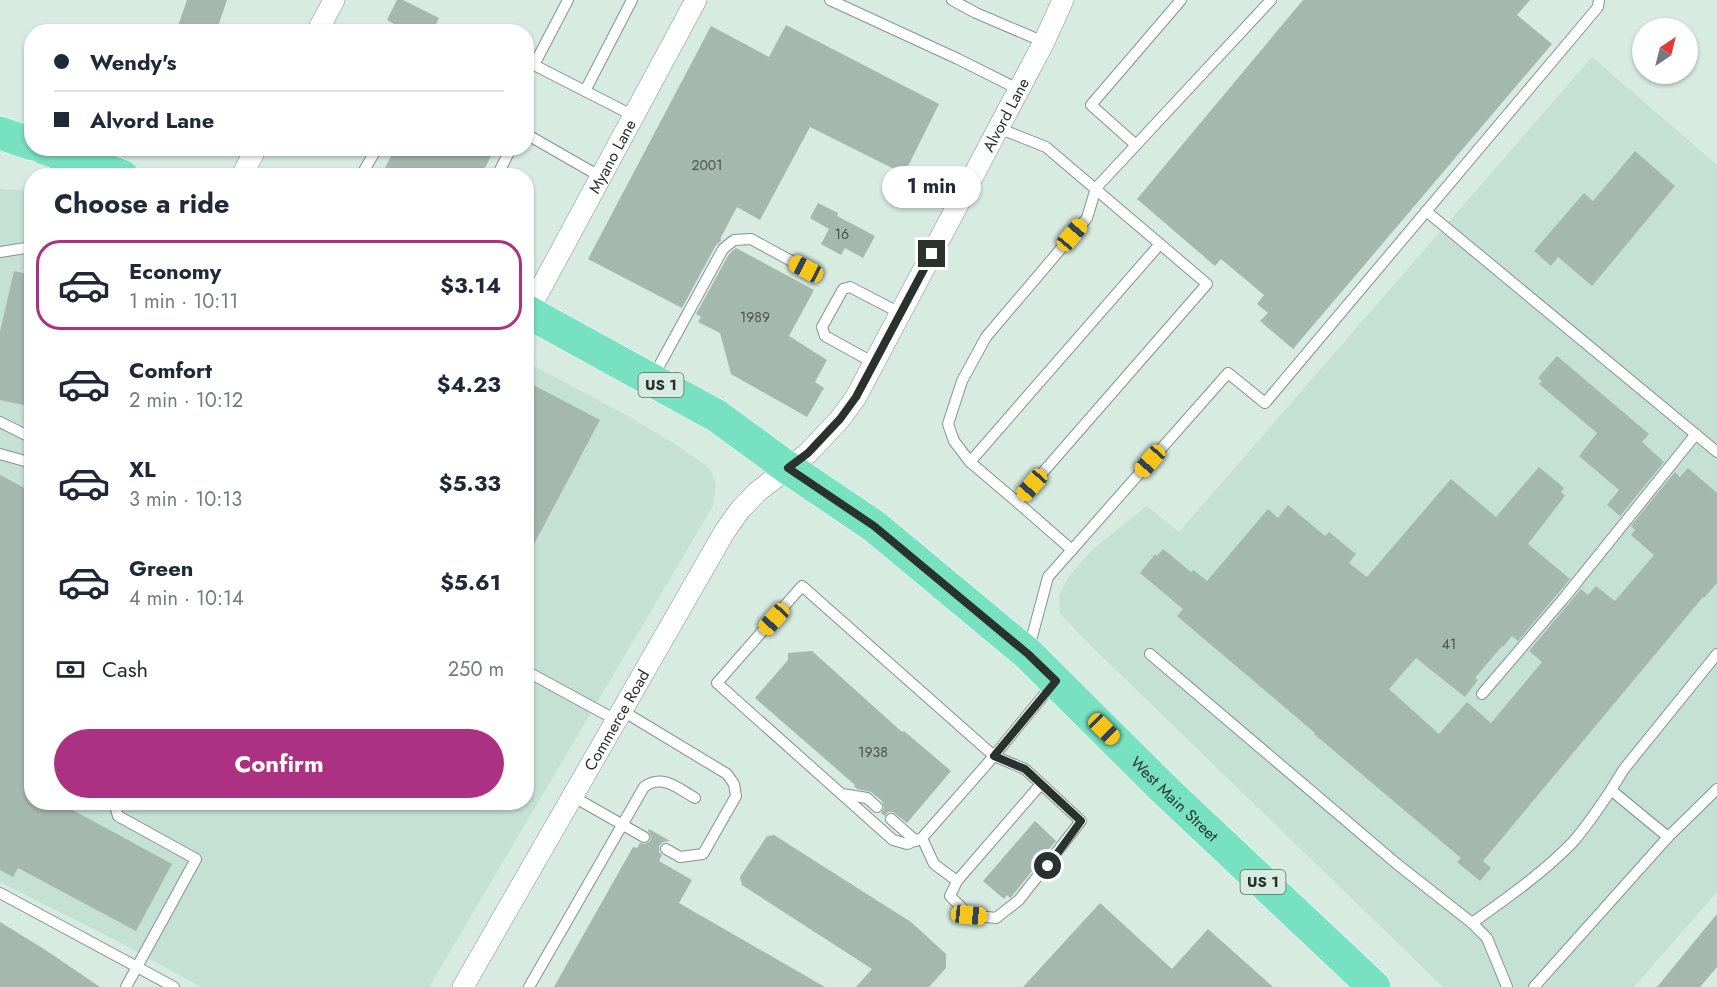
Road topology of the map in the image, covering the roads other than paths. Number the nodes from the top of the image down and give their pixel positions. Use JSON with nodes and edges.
{"nodes":[{"id":1,"x":334,"y":0,"type":"edge"},
{"id":2,"x":568,"y":0,"type":"edge"},
{"id":3,"x":632,"y":0,"type":"edge"},
{"id":4,"x":696,"y":0,"type":"edge"},
{"id":5,"x":830,"y":0,"type":"edge"},
{"id":6,"x":952,"y":0,"type":"edge"},
{"id":7,"x":1063,"y":0,"type":"edge"},
{"id":8,"x":1181,"y":0,"type":"edge"},
{"id":9,"x":1271,"y":0,"type":"edge"},
{"id":10,"x":1599,"y":0,"type":"edge"},
{"id":11,"x":321,"y":24,"type":"edge"},
{"id":12,"x":1044,"y":42,"type":"junction"},
{"id":13,"x":1018,"y":89,"type":"junction"},
{"id":14,"x":585,"y":91,"type":"junction"},
{"id":15,"x":634,"y":116,"type":"junction"},
{"id":16,"x":999,"y":128,"type":"junction"},
{"id":17,"x":0,"y":133,"type":"edge"},
{"id":18,"x":534,"y":139,"type":"edge"},
{"id":19,"x":24,"y":141,"type":"edge"},
{"id":20,"x":1136,"y":145,"type":"junction"},
{"id":21,"x":67,"y":156,"type":"edge"},
{"id":22,"x":101,"y":168,"type":"edge"},
{"id":23,"x":601,"y":177,"type":"junction"},
{"id":24,"x":1096,"y":188,"type":"junction"},
{"id":25,"x":1426,"y":211,"type":"junction"},
{"id":26,"x":1160,"y":244,"type":"junction"},
{"id":27,"x":24,"y":248,"type":"edge"},
{"id":28,"x":0,"y":252,"type":"edge"},
{"id":29,"x":806,"y":269,"type":"dead end"},
{"id":30,"x":534,"y":299,"type":"edge"},
{"id":31,"x":900,"y":313,"type":"junction"},
{"id":32,"x":534,"y":316,"type":"edge"},
{"id":33,"x":874,"y":363,"type":"junction"},
{"id":34,"x":651,"y":380,"type":"junction"},
{"id":35,"x":0,"y":422,"type":"edge"},
{"id":36,"x":24,"y":434,"type":"edge"},
{"id":37,"x":1696,"y":434,"type":"junction"},
{"id":38,"x":1717,"y":452,"type":"edge"},
{"id":39,"x":0,"y":454,"type":"edge"},
{"id":40,"x":24,"y":461,"type":"edge"},
{"id":41,"x":970,"y":462,"type":"junction"},
{"id":42,"x":788,"y":468,"type":"junction"},
{"id":43,"x":1017,"y":502,"type":"junction"},
{"id":44,"x":1072,"y":550,"type":"junction"},
{"id":45,"x":1028,"y":654,"type":"junction"},
{"id":46,"x":1150,"y":654,"type":"dead end"},
{"id":47,"x":1717,"y":654,"type":"edge"},
{"id":48,"x":534,"y":676,"type":"edge"},
{"id":49,"x":1056,"y":681,"type":"junction"},
{"id":50,"x":1482,"y":694,"type":"dead end"},
{"id":51,"x":619,"y":715,"type":"junction"},
{"id":52,"x":994,"y":756,"type":"junction"},
{"id":53,"x":1041,"y":784,"type":"junction"},
{"id":54,"x":1717,"y":789,"type":"edge"},
{"id":55,"x":1611,"y":790,"type":"junction"},
{"id":56,"x":842,"y":794,"type":"junction"},
{"id":57,"x":572,"y":796,"type":"junction"},
{"id":58,"x":695,"y":798,"type":"dead end"},
{"id":59,"x":877,"y":807,"type":"dead end"},
{"id":60,"x":116,"y":810,"type":"edge"},
{"id":61,"x":891,"y":819,"type":"dead end"},
{"id":62,"x":624,"y":825,"type":"junction"},
{"id":63,"x":644,"y":837,"type":"dead end"},
{"id":64,"x":1668,"y":837,"type":"junction"},
{"id":65,"x":919,"y":839,"type":"junction"},
{"id":66,"x":666,"y":849,"type":"dead end"},
{"id":67,"x":957,"y":881,"type":"junction"},
{"id":68,"x":0,"y":893,"type":"edge"},
{"id":69,"x":1472,"y":923,"type":"junction"},
{"id":70,"x":137,"y":967,"type":"junction"},
{"id":71,"x":126,"y":987,"type":"edge"},
{"id":72,"x":174,"y":987,"type":"edge"},
{"id":73,"x":463,"y":987,"type":"edge"},
{"id":74,"x":529,"y":987,"type":"edge"},
{"id":75,"x":1374,"y":987,"type":"edge"},
{"id":76,"x":1507,"y":987,"type":"edge"},
{"id":77,"x":1534,"y":987,"type":"edge"}],
"edges":[{"from":1,"to":11,"type":"street"},
{"from":2,"to":14,"type":"lane"},
{"from":3,"to":14,"type":"lane"},
{"from":4,"to":15,"type":"street","name":"Myano Lane"},
{"from":5,"to":13,"type":"lane"},
{"from":6,"to":12,"type":"lane"},
{"from":7,"to":12,"type":"street","name":"Alvord Lane"},
{"from":8,"to":20,"type":"lane"},
{"from":9,"to":20,"type":"lane"},
{"from":10,"to":25,"type":"lane"},
{"from":12,"to":13,"type":"street","name":"Alvord Lane"},
{"from":13,"to":16,"type":"street","name":"Alvord Lane"},
{"from":14,"to":15,"type":"lane"},
{"from":15,"to":23,"type":"street","name":"Myano Lane"},
{"from":16,"to":24,"type":"lane"},
{"from":16,"to":31,"type":"street","name":"Alvord Lane"},
{"from":17,"to":19,"type":"main road"},
{"from":18,"to":23,"type":"lane"},
{"from":20,"to":24,"type":"lane"},
{"from":21,"to":22,"type":"main road"},
{"from":23,"to":30,"type":"street","name":"Myano Lane"},
{"from":24,"to":26,"type":"lane"},
{"from":24,"to":41,"type":"lane"},
{"from":25,"to":37,"type":"lane"},
{"from":25,"to":44,"type":"lane"},
{"from":26,"to":41,"type":"lane"},
{"from":26,"to":43,"type":"lane"},
{"from":27,"to":28,"type":"lane"},
{"from":29,"to":34,"type":"lane"},
{"from":31,"to":33,"type":"street","name":"Alvord Lane"},
{"from":31,"to":33,"type":"lane"},
{"from":32,"to":34,"type":"main road","name":"West Main Street","number":"US 1"},
{"from":33,"to":42,"type":"street","name":"Alvord Lane"},
{"from":34,"to":42,"type":"main road","name":"West Main Street","number":"US 1"},
{"from":35,"to":36,"type":"lane"},
{"from":37,"to":38,"type":"lane"},
{"from":37,"to":50,"type":"lane"},
{"from":39,"to":40,"type":"lane"},
{"from":41,"to":43,"type":"lane"},
{"from":42,"to":45,"type":"main road","name":"West Main Street","number":"US 1"},
{"from":42,"to":51,"type":"street","name":"Commerce Road"},
{"from":43,"to":44,"type":"lane"},
{"from":44,"to":45,"type":"lane"},
{"from":45,"to":49,"type":"main road","name":"West Main Street","number":"US 1"},
{"from":46,"to":69,"type":"lane"},
{"from":47,"to":55,"type":"lane"},
{"from":48,"to":51,"type":"lane"},
{"from":49,"to":52,"type":"lane"},
{"from":49,"to":75,"type":"main road","name":"West Main Street","number":"US 1"},
{"from":51,"to":57,"type":"street","name":"Commerce Road"},
{"from":51,"to":66,"type":"lane"},
{"from":52,"to":53,"type":"lane"},
{"from":52,"to":56,"type":"lane"},
{"from":52,"to":65,"type":"lane"},
{"from":53,"to":67,"type":"lane"},
{"from":53,"to":67,"type":"lane"},
{"from":54,"to":64,"type":"lane"},
{"from":55,"to":64,"type":"lane"},
{"from":55,"to":69,"type":"lane"},
{"from":56,"to":59,"type":"lane"},
{"from":56,"to":65,"type":"lane"},
{"from":57,"to":62,"type":"lane"},
{"from":57,"to":73,"type":"street","name":"Commerce Road"},
{"from":58,"to":62,"type":"lane"},
{"from":60,"to":70,"type":"lane"},
{"from":61,"to":65,"type":"lane"},
{"from":62,"to":63,"type":"lane"},
{"from":62,"to":74,"type":"lane"},
{"from":64,"to":77,"type":"lane"},
{"from":65,"to":67,"type":"lane"},
{"from":68,"to":70,"type":"lane"},
{"from":69,"to":76,"type":"lane"},
{"from":70,"to":71,"type":"lane"},
{"from":70,"to":72,"type":"lane"}]}
